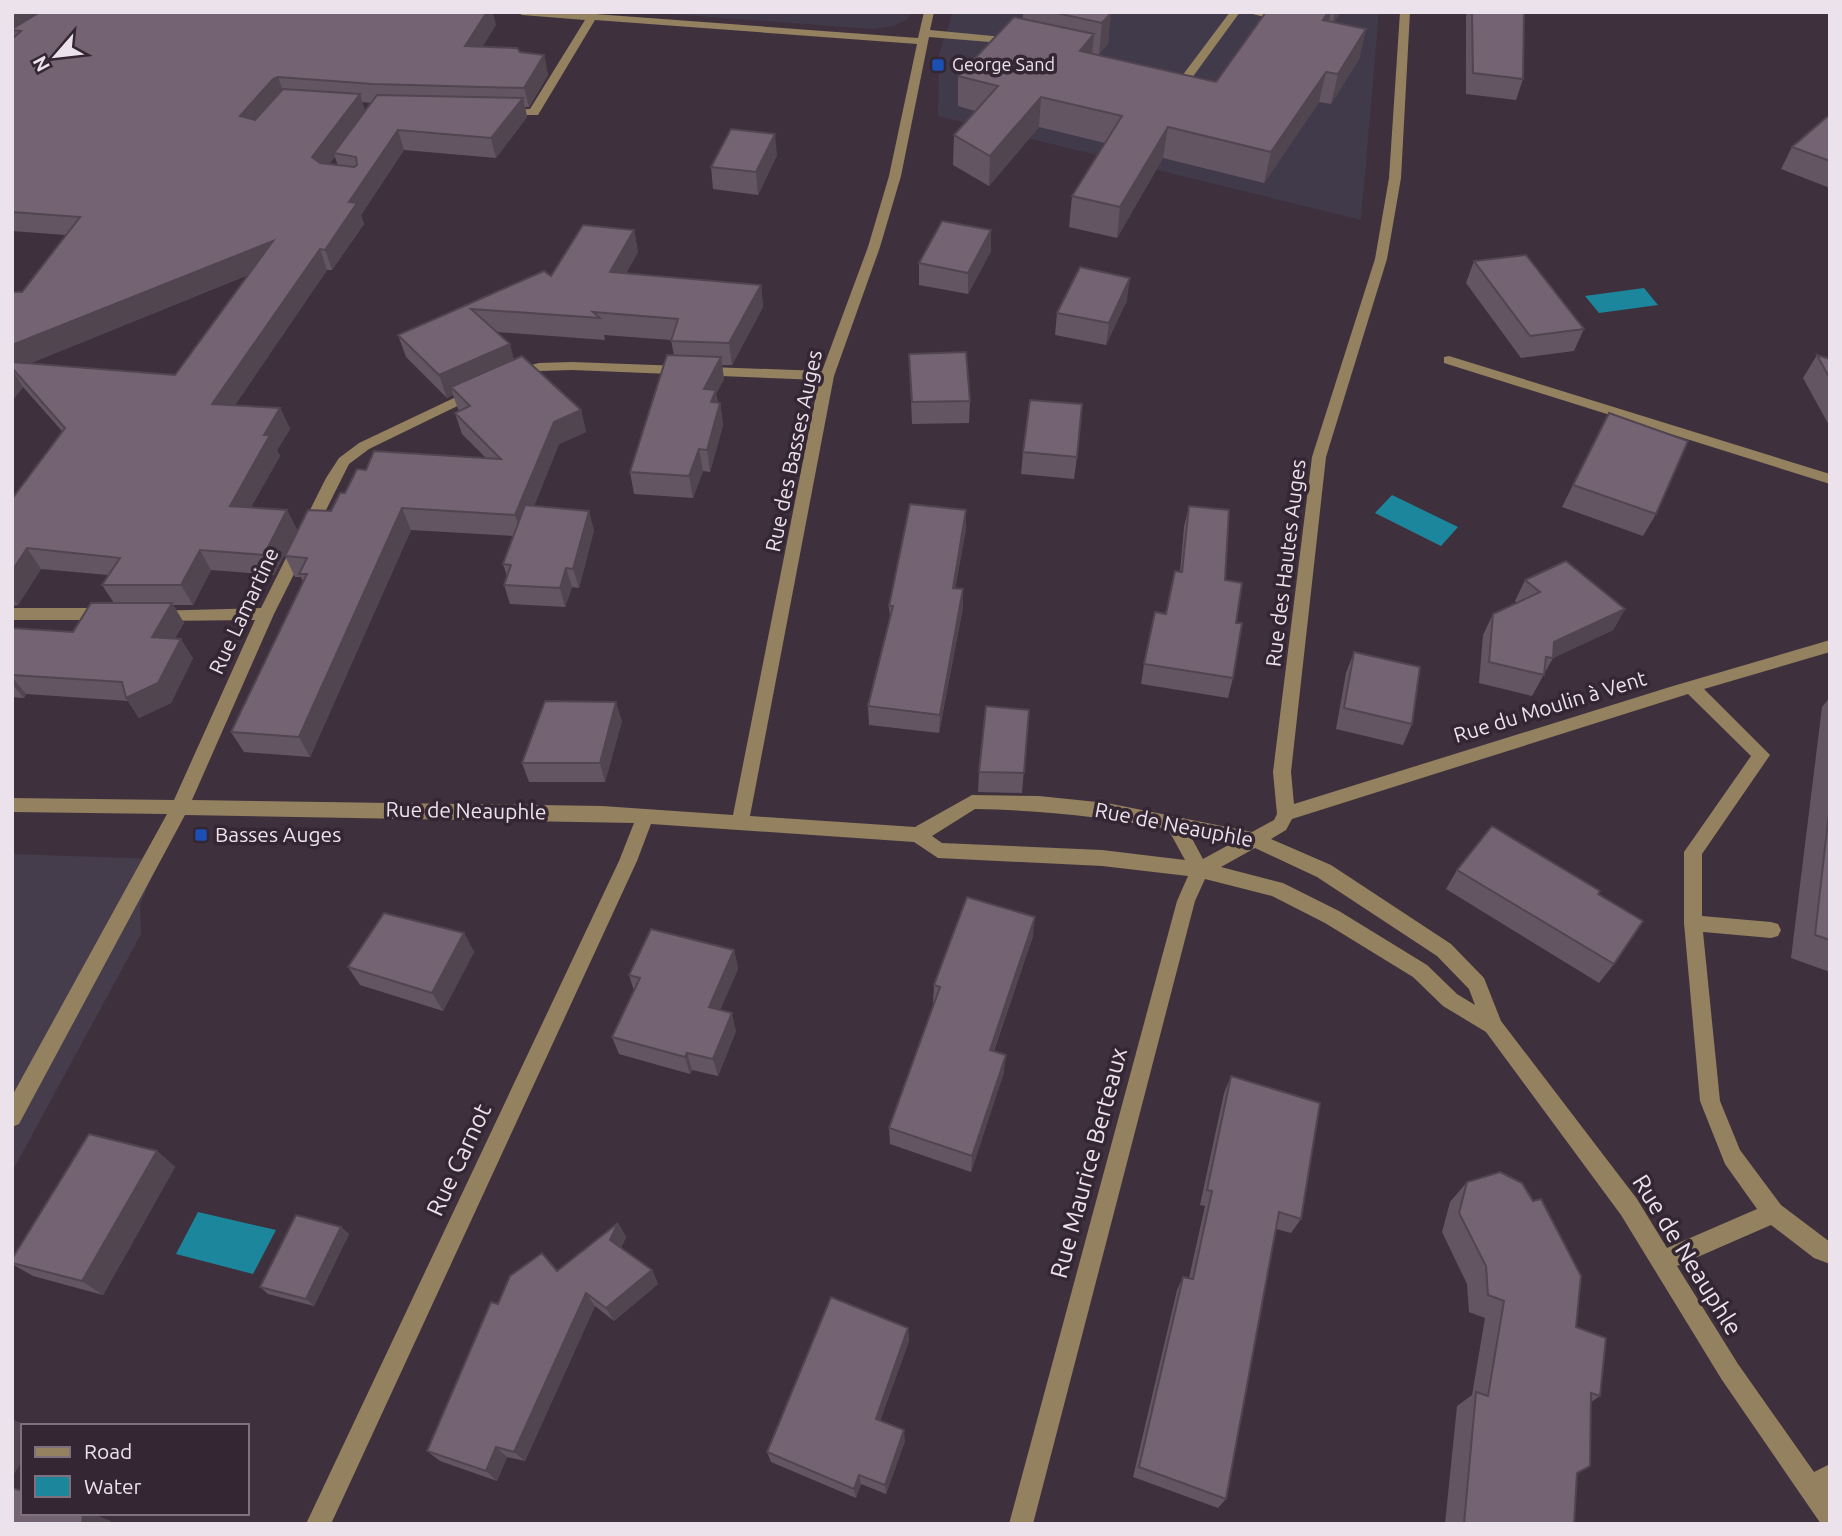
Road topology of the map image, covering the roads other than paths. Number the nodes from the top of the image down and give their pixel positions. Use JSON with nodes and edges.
{"nodes":[{"id":1,"x":522,"y":12,"type":"edge"},
{"id":2,"x":929,"y":12,"type":"edge"},
{"id":3,"x":1235,"y":12,"type":"edge"},
{"id":4,"x":1250,"y":12,"type":"edge"},
{"id":5,"x":1405,"y":12,"type":"edge"},
{"id":6,"x":592,"y":17,"type":"junction"},
{"id":7,"x":1300,"y":23,"type":"edge"},
{"id":8,"x":923,"y":37,"type":"junction"},
{"id":9,"x":1029,"y":44,"type":"edge"},
{"id":10,"x":1161,"y":75,"type":"edge"},
{"id":11,"x":495,"y":112,"type":"edge"},
{"id":12,"x":1449,"y":360,"type":"dead end"},
{"id":13,"x":827,"y":376,"type":"junction"},
{"id":14,"x":1830,"y":479,"type":"edge"},
{"id":15,"x":12,"y":614,"type":"edge"},
{"id":16,"x":266,"y":614,"type":"junction"},
{"id":17,"x":1830,"y":646,"type":"edge"},
{"id":18,"x":1691,"y":687,"type":"junction"},
{"id":19,"x":12,"y":805,"type":"edge"},
{"id":20,"x":180,"y":807,"type":"junction"},
{"id":21,"x":1286,"y":814,"type":"junction"},
{"id":22,"x":645,"y":816,"type":"junction"},
{"id":23,"x":1174,"y":822,"type":"junction"},
{"id":24,"x":740,"y":823,"type":"junction"},
{"id":25,"x":918,"y":835,"type":"junction"},
{"id":26,"x":1256,"y":840,"type":"junction"},
{"id":27,"x":1200,"y":870,"type":"junction"},
{"id":28,"x":1693,"y":923,"type":"junction"},
{"id":29,"x":1771,"y":930,"type":"dead end"},
{"id":30,"x":1493,"y":1026,"type":"junction"},
{"id":31,"x":12,"y":1117,"type":"edge"},
{"id":32,"x":1773,"y":1213,"type":"junction"},
{"id":33,"x":1830,"y":1253,"type":"edge"},
{"id":34,"x":1662,"y":1261,"type":"junction"},
{"id":35,"x":1819,"y":1482,"type":"edge"},
{"id":36,"x":1830,"y":1516,"type":"edge"},
{"id":37,"x":318,"y":1524,"type":"edge"},
{"id":38,"x":1021,"y":1524,"type":"edge"}],
"edges":[{"from":1,"to":6,"type":"street"},
{"from":2,"to":8,"type":"street","name":"Rue des Basses Auges"},
{"from":3,"to":10,"type":"street"},
{"from":4,"to":7,"type":"street"},
{"from":5,"to":21,"type":"street","name":"Rue des Hautes Auges"},
{"from":6,"to":8,"type":"street"},
{"from":6,"to":11,"type":"street"},
{"from":8,"to":9,"type":"street"},
{"from":8,"to":13,"type":"street","name":"Rue des Basses Auges"},
{"from":12,"to":14,"type":"street"},
{"from":13,"to":16,"type":"street","name":"Rue Lamartine"},
{"from":13,"to":24,"type":"street","name":"Rue des Basses Auges"},
{"from":15,"to":16,"type":"street"},
{"from":16,"to":20,"type":"street","name":"Rue Lamartine"},
{"from":17,"to":18,"type":"street","name":"Rue du Moulin à Vent"},
{"from":18,"to":21,"type":"street","name":"Rue du Moulin à Vent"},
{"from":18,"to":28,"type":"street"},
{"from":19,"to":20,"type":"street","name":"Rue de Neauphle"},
{"from":20,"to":22,"type":"street","name":"Rue de Neauphle"},
{"from":20,"to":31,"type":"street","name":"Rue Lamartine"},
{"from":21,"to":26,"type":"street"},
{"from":22,"to":24,"type":"street","name":"Rue de Neauphle"},
{"from":22,"to":37,"type":"street","name":"Rue Carnot"},
{"from":23,"to":25,"type":"street","name":"Rue de Neauphle"},
{"from":23,"to":26,"type":"street","name":"Rue de Neauphle"},
{"from":23,"to":27,"type":"street"},
{"from":24,"to":25,"type":"street","name":"Rue de Neauphle"},
{"from":25,"to":27,"type":"street","name":"Rue de Neauphle"},
{"from":26,"to":27,"type":"street"},
{"from":26,"to":30,"type":"street","name":"Rue de Neauphle"},
{"from":27,"to":30,"type":"street","name":"Rue de Neauphle"},
{"from":27,"to":38,"type":"street","name":"Rue Maurice Berteaux"},
{"from":28,"to":29,"type":"street"},
{"from":28,"to":32,"type":"street"},
{"from":30,"to":34,"type":"street","name":"Rue de Neauphle"},
{"from":32,"to":33,"type":"street"},
{"from":32,"to":34,"type":"street"},
{"from":34,"to":35,"type":"street","name":"Rue de Neauphle"},
{"from":35,"to":36,"type":"street","name":"Rue de Neauphle"}]}
